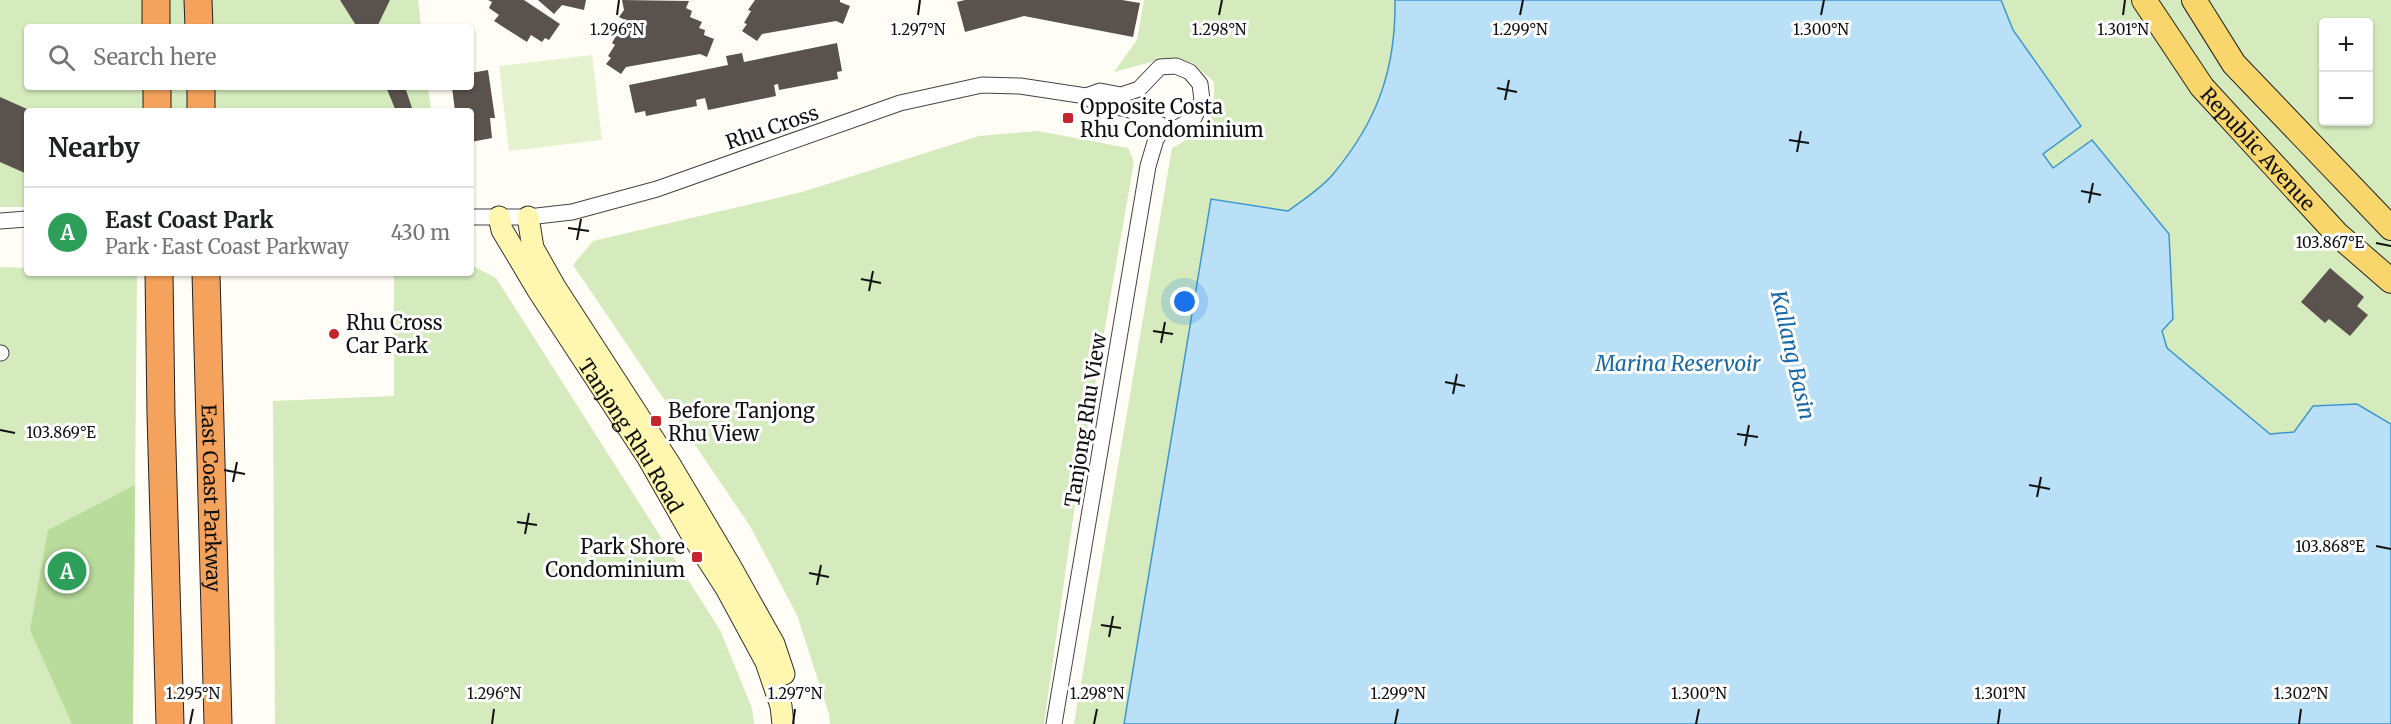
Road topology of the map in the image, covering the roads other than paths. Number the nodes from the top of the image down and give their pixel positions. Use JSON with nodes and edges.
{"nodes":[{"id":1,"x":156,"y":0,"type":"edge"},
{"id":2,"x":198,"y":0,"type":"edge"},
{"id":3,"x":2144,"y":0,"type":"edge"},
{"id":4,"x":2194,"y":0,"type":"edge"},
{"id":5,"x":156,"y":24,"type":"edge"},
{"id":6,"x":199,"y":24,"type":"edge"},
{"id":7,"x":157,"y":90,"type":"edge"},
{"id":8,"x":201,"y":90,"type":"edge"},
{"id":9,"x":1086,"y":96,"type":"junction"},
{"id":10,"x":157,"y":108,"type":"edge"},
{"id":11,"x":201,"y":108,"type":"edge"},
{"id":12,"x":1165,"y":127,"type":"junction"},
{"id":13,"x":474,"y":217,"type":"edge"},
{"id":14,"x":528,"y":217,"type":"junction"},
{"id":15,"x":499,"y":218,"type":"junction"},
{"id":16,"x":24,"y":219,"type":"edge"},
{"id":17,"x":0,"y":221,"type":"edge"},
{"id":18,"x":2391,"y":228,"type":"edge"},
{"id":19,"x":159,"y":276,"type":"edge"},
{"id":20,"x":206,"y":276,"type":"edge"},
{"id":21,"x":2391,"y":281,"type":"edge"},
{"id":22,"x":170,"y":724,"type":"edge"},
{"id":23,"x":218,"y":724,"type":"edge"},
{"id":24,"x":783,"y":724,"type":"edge"},
{"id":25,"x":796,"y":724,"type":"edge"},
{"id":26,"x":1054,"y":724,"type":"edge"}],
"edges":[{"from":1,"to":5,"type":"highway"},
{"from":2,"to":6,"type":"highway"},
{"from":3,"to":21,"type":"main road","name":"Republic Avenue"},
{"from":4,"to":18,"type":"main road","name":"Republic Avenue"},
{"from":7,"to":10,"type":"highway","bridge":true},
{"from":8,"to":11,"type":"highway","bridge":true},
{"from":9,"to":12,"type":"street","name":"Rhu Cross"},
{"from":9,"to":12,"type":"street","name":"Rhu Cross"},
{"from":9,"to":14,"type":"street","name":"Rhu Cross"},
{"from":12,"to":26,"type":"street","name":"Tanjong Rhu View"},
{"from":13,"to":15,"type":"street","name":"Rhu Cross"},
{"from":14,"to":15,"type":"street","name":"Rhu Cross"},
{"from":14,"to":25,"type":"street","name":"Tanjong Rhu Road"},
{"from":15,"to":24,"type":"street","name":"Tanjong Rhu Road"},
{"from":16,"to":17,"type":"street"},
{"from":19,"to":22,"type":"highway"},
{"from":20,"to":23,"type":"highway","name":"East Coast Parkway"}]}
